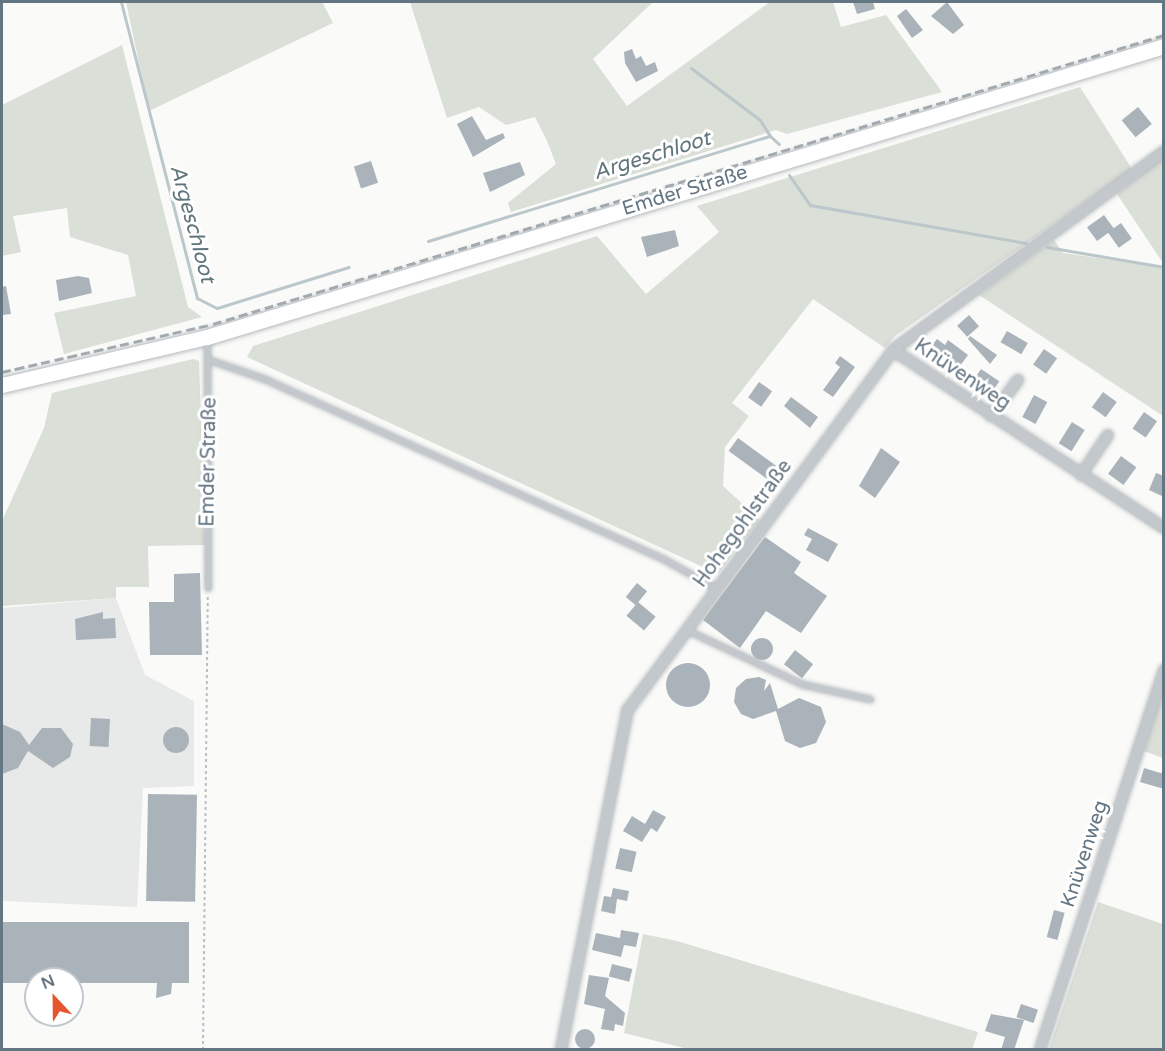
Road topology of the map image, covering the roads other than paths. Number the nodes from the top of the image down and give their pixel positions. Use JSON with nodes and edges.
{"nodes":[{"id":1,"x":1164,"y":46,"type":"edge"},
{"id":2,"x":1164,"y":152,"type":"edge"},
{"id":3,"x":207,"y":337,"type":"junction"},
{"id":4,"x":893,"y":350,"type":"junction"},
{"id":5,"x":210,"y":360,"type":"junction"},
{"id":6,"x":1018,"y":380,"type":"dead end"},
{"id":7,"x":2,"y":385,"type":"edge"},
{"id":8,"x":991,"y":416,"type":"junction"},
{"id":9,"x":1108,"y":435,"type":"dead end"},
{"id":10,"x":1081,"y":475,"type":"junction"},
{"id":11,"x":1164,"y":528,"type":"edge"},
{"id":12,"x":208,"y":588,"type":"road end"},
{"id":13,"x":718,"y":589,"type":"junction"},
{"id":14,"x":687,"y":630,"type":"junction"},
{"id":15,"x":1164,"y":670,"type":"edge"},
{"id":16,"x":870,"y":699,"type":"dead end"},
{"id":17,"x":561,"y":1050,"type":"edge"},
{"id":18,"x":1040,"y":1050,"type":"edge"}],
"edges":[{"from":1,"to":3,"type":"main road","name":"Emder Straße"},
{"from":2,"to":4,"type":"street","name":"Hohegohlstraße"},
{"from":3,"to":5,"type":"lane","name":"Emder Straße"},
{"from":3,"to":7,"type":"main road","name":"Emder Straße"},
{"from":4,"to":8,"type":"street","name":"Knüvenweg"},
{"from":4,"to":13,"type":"street","name":"Hohegohlstraße"},
{"from":5,"to":12,"type":"lane","name":"Emder Straße"},
{"from":5,"to":13,"type":"lane"},
{"from":6,"to":8,"type":"street"},
{"from":8,"to":10,"type":"street","name":"Knüvenweg"},
{"from":9,"to":10,"type":"street"},
{"from":10,"to":11,"type":"street","name":"Knüvenweg"},
{"from":13,"to":14,"type":"street","name":"Hohegohlstraße"},
{"from":14,"to":16,"type":"lane"},
{"from":14,"to":17,"type":"street","name":"Hohegohlstraße"},
{"from":15,"to":18,"type":"street","name":"Knüvenweg"}]}
